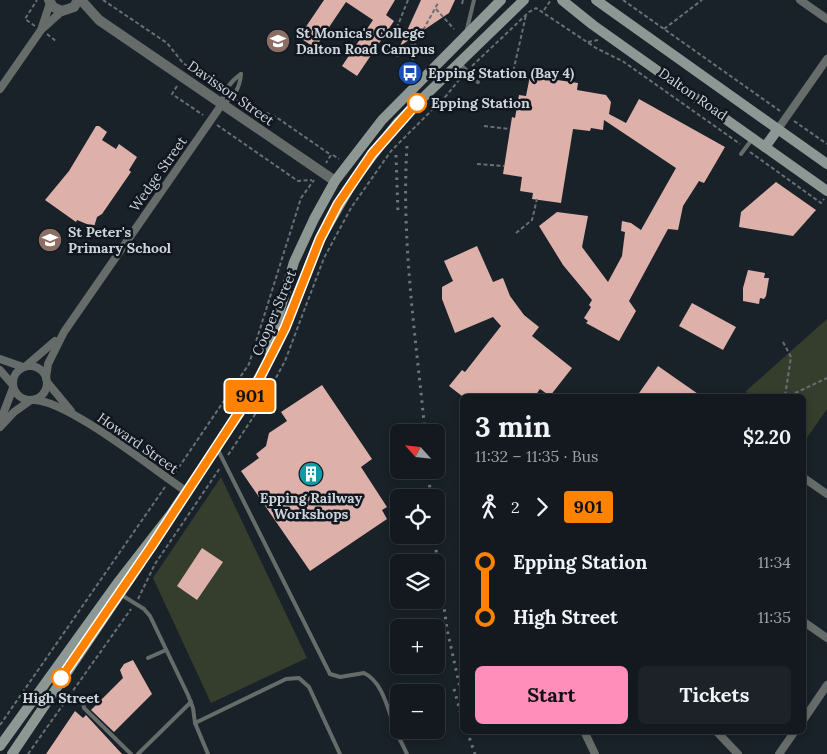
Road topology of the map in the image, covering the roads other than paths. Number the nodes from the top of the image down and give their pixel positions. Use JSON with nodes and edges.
{"nodes":[{"id":1,"x":79,"y":0,"type":"edge"},
{"id":2,"x":474,"y":0,"type":"edge"},
{"id":3,"x":501,"y":0,"type":"edge"},
{"id":4,"x":524,"y":0,"type":"edge"},
{"id":5,"x":562,"y":0,"type":"edge"},
{"id":6,"x":596,"y":0,"type":"edge"},
{"id":7,"x":800,"y":0,"type":"edge"},
{"id":8,"x":50,"y":2,"type":"edge"},
{"id":9,"x":66,"y":11,"type":"junction"},
{"id":10,"x":827,"y":19,"type":"edge"},
{"id":11,"x":99,"y":20,"type":"junction"},
{"id":12,"x":41,"y":30,"type":"junction"},
{"id":13,"x":464,"y":36,"type":"junction"},
{"id":14,"x":827,"y":59,"type":"edge"},
{"id":15,"x":460,"y":63,"type":"junction"},
{"id":16,"x":478,"y":82,"type":"dead end"},
{"id":17,"x":0,"y":89,"type":"edge"},
{"id":18,"x":222,"y":104,"type":"junction"},
{"id":19,"x":778,"y":129,"type":"junction"},
{"id":20,"x":752,"y":138,"type":"junction"},
{"id":21,"x":765,"y":147,"type":"junction"},
{"id":22,"x":741,"y":154,"type":"dead end"},
{"id":23,"x":827,"y":164,"type":"edge"},
{"id":24,"x":335,"y":181,"type":"junction"},
{"id":25,"x":348,"y":189,"type":"junction"},
{"id":26,"x":827,"y":193,"type":"edge"},
{"id":27,"x":64,"y":332,"type":"junction"},
{"id":28,"x":0,"y":359,"type":"edge"},
{"id":29,"x":25,"y":367,"type":"junction"},
{"id":30,"x":0,"y":370,"type":"edge"},
{"id":31,"x":47,"y":380,"type":"junction"},
{"id":32,"x":257,"y":385,"type":"junction"},
{"id":33,"x":13,"y":386,"type":"junction"},
{"id":34,"x":33,"y":400,"type":"junction"},
{"id":35,"x":75,"y":415,"type":"junction"},
{"id":36,"x":0,"y":422,"type":"edge"},
{"id":37,"x":0,"y":427,"type":"edge"},
{"id":38,"x":217,"y":448,"type":"junction"},
{"id":39,"x":806,"y":479,"type":"edge"},
{"id":40,"x":186,"y":492,"type":"junction"},
{"id":41,"x":827,"y":494,"type":"edge"},
{"id":42,"x":116,"y":592,"type":"junction"},
{"id":43,"x":806,"y":623,"type":"edge"},
{"id":44,"x":827,"y":638,"type":"edge"},
{"id":45,"x":166,"y":650,"type":"junction"},
{"id":46,"x":148,"y":658,"type":"dead end"},
{"id":47,"x":827,"y":685,"type":"edge"},
{"id":48,"x":83,"y":701,"type":"dead end"},
{"id":49,"x":191,"y":702,"type":"junction"},
{"id":50,"x":806,"y":716,"type":"edge"},
{"id":51,"x":195,"y":723,"type":"junction"},
{"id":52,"x":585,"y":734,"type":"edge"},
{"id":53,"x":719,"y":734,"type":"edge"},
{"id":54,"x":793,"y":734,"type":"edge"},
{"id":55,"x":0,"y":746,"type":"edge"},
{"id":56,"x":12,"y":754,"type":"edge"},
{"id":57,"x":131,"y":754,"type":"edge"},
{"id":58,"x":138,"y":754,"type":"edge"},
{"id":59,"x":208,"y":754,"type":"edge"},
{"id":60,"x":340,"y":754,"type":"edge"},
{"id":61,"x":407,"y":754,"type":"edge"},
{"id":62,"x":594,"y":754,"type":"edge"},
{"id":63,"x":738,"y":754,"type":"edge"},
{"id":64,"x":779,"y":754,"type":"edge"}],
"edges":[{"from":1,"to":9,"type":"street"},
{"from":1,"to":11,"type":"street","name":"Davisson Street"},
{"from":2,"to":13,"type":"lane"},
{"from":3,"to":13,"type":"main road","name":"Cooper Street"},
{"from":4,"to":15,"type":"main road","name":"Cooper Street"},
{"from":5,"to":20,"type":"main road","name":"Dalton Road"},
{"from":6,"to":19,"type":"main road","name":"Dalton Road"},
{"from":7,"to":10,"type":"street"},
{"from":8,"to":9,"type":"street","name":"Davisson Street"},
{"from":8,"to":12,"type":"street"},
{"from":9,"to":11,"type":"street","name":"Davisson Street"},
{"from":9,"to":12,"type":"street"},
{"from":11,"to":18,"type":"street","name":"Davisson Street"},
{"from":12,"to":17,"type":"street"},
{"from":13,"to":24,"type":"main road","name":"Cooper Street"},
{"from":14,"to":19,"type":"street"},
{"from":15,"to":16,"type":"lane"},
{"from":15,"to":25,"type":"main road","name":"Cooper Street"},
{"from":18,"to":18,"type":"lane"},
{"from":18,"to":24,"type":"street","name":"Davisson Street"},
{"from":18,"to":27,"type":"street","name":"Wedge Street"},
{"from":19,"to":21,"type":"main road"},
{"from":19,"to":23,"type":"main road","name":"Dalton Road"},
{"from":20,"to":21,"type":"main road","name":"Dalton Road"},
{"from":20,"to":22,"type":"lane"},
{"from":21,"to":26,"type":"main road","name":"Dalton Road"},
{"from":24,"to":25,"type":"main road","name":"Davisson Street"},
{"from":24,"to":32,"type":"main road","name":"Cooper Street"},
{"from":25,"to":32,"type":"main road","name":"Cooper Street"},
{"from":27,"to":29,"type":"street","name":"Wedge Street"},
{"from":27,"to":31,"type":"street","name":"Wedge Street"},
{"from":28,"to":29,"type":"street"},
{"from":29,"to":31,"type":"street"},
{"from":29,"to":33,"type":"street"},
{"from":30,"to":33,"type":"street"},
{"from":31,"to":34,"type":"street"},
{"from":31,"to":35,"type":"street","name":"Howard Street"},
{"from":32,"to":38,"type":"main road","name":"Cooper Street"},
{"from":33,"to":34,"type":"street"},
{"from":33,"to":36,"type":"street"},
{"from":34,"to":35,"type":"street","name":"Howard Street"},
{"from":34,"to":37,"type":"street"},
{"from":35,"to":40,"type":"street","name":"Howard Street"},
{"from":38,"to":40,"type":"main road","name":"Cooper Street"},
{"from":38,"to":61,"type":"lane"},
{"from":39,"to":41,"type":"street"},
{"from":40,"to":42,"type":"main road","name":"Cooper Street"},
{"from":42,"to":45,"type":"lane"},
{"from":42,"to":55,"type":"main road","name":"Cooper Street"},
{"from":42,"to":56,"type":"main road","name":"Cooper Street"},
{"from":43,"to":44,"type":"street"},
{"from":45,"to":46,"type":"lane"},
{"from":45,"to":49,"type":"lane"},
{"from":47,"to":50,"type":"street"},
{"from":48,"to":57,"type":"lane"},
{"from":49,"to":51,"type":"lane"},
{"from":49,"to":58,"type":"lane"},
{"from":51,"to":59,"type":"lane"},
{"from":51,"to":60,"type":"lane"},
{"from":52,"to":62,"type":"street"},
{"from":53,"to":63,"type":"street"},
{"from":54,"to":64,"type":"street"}]}
